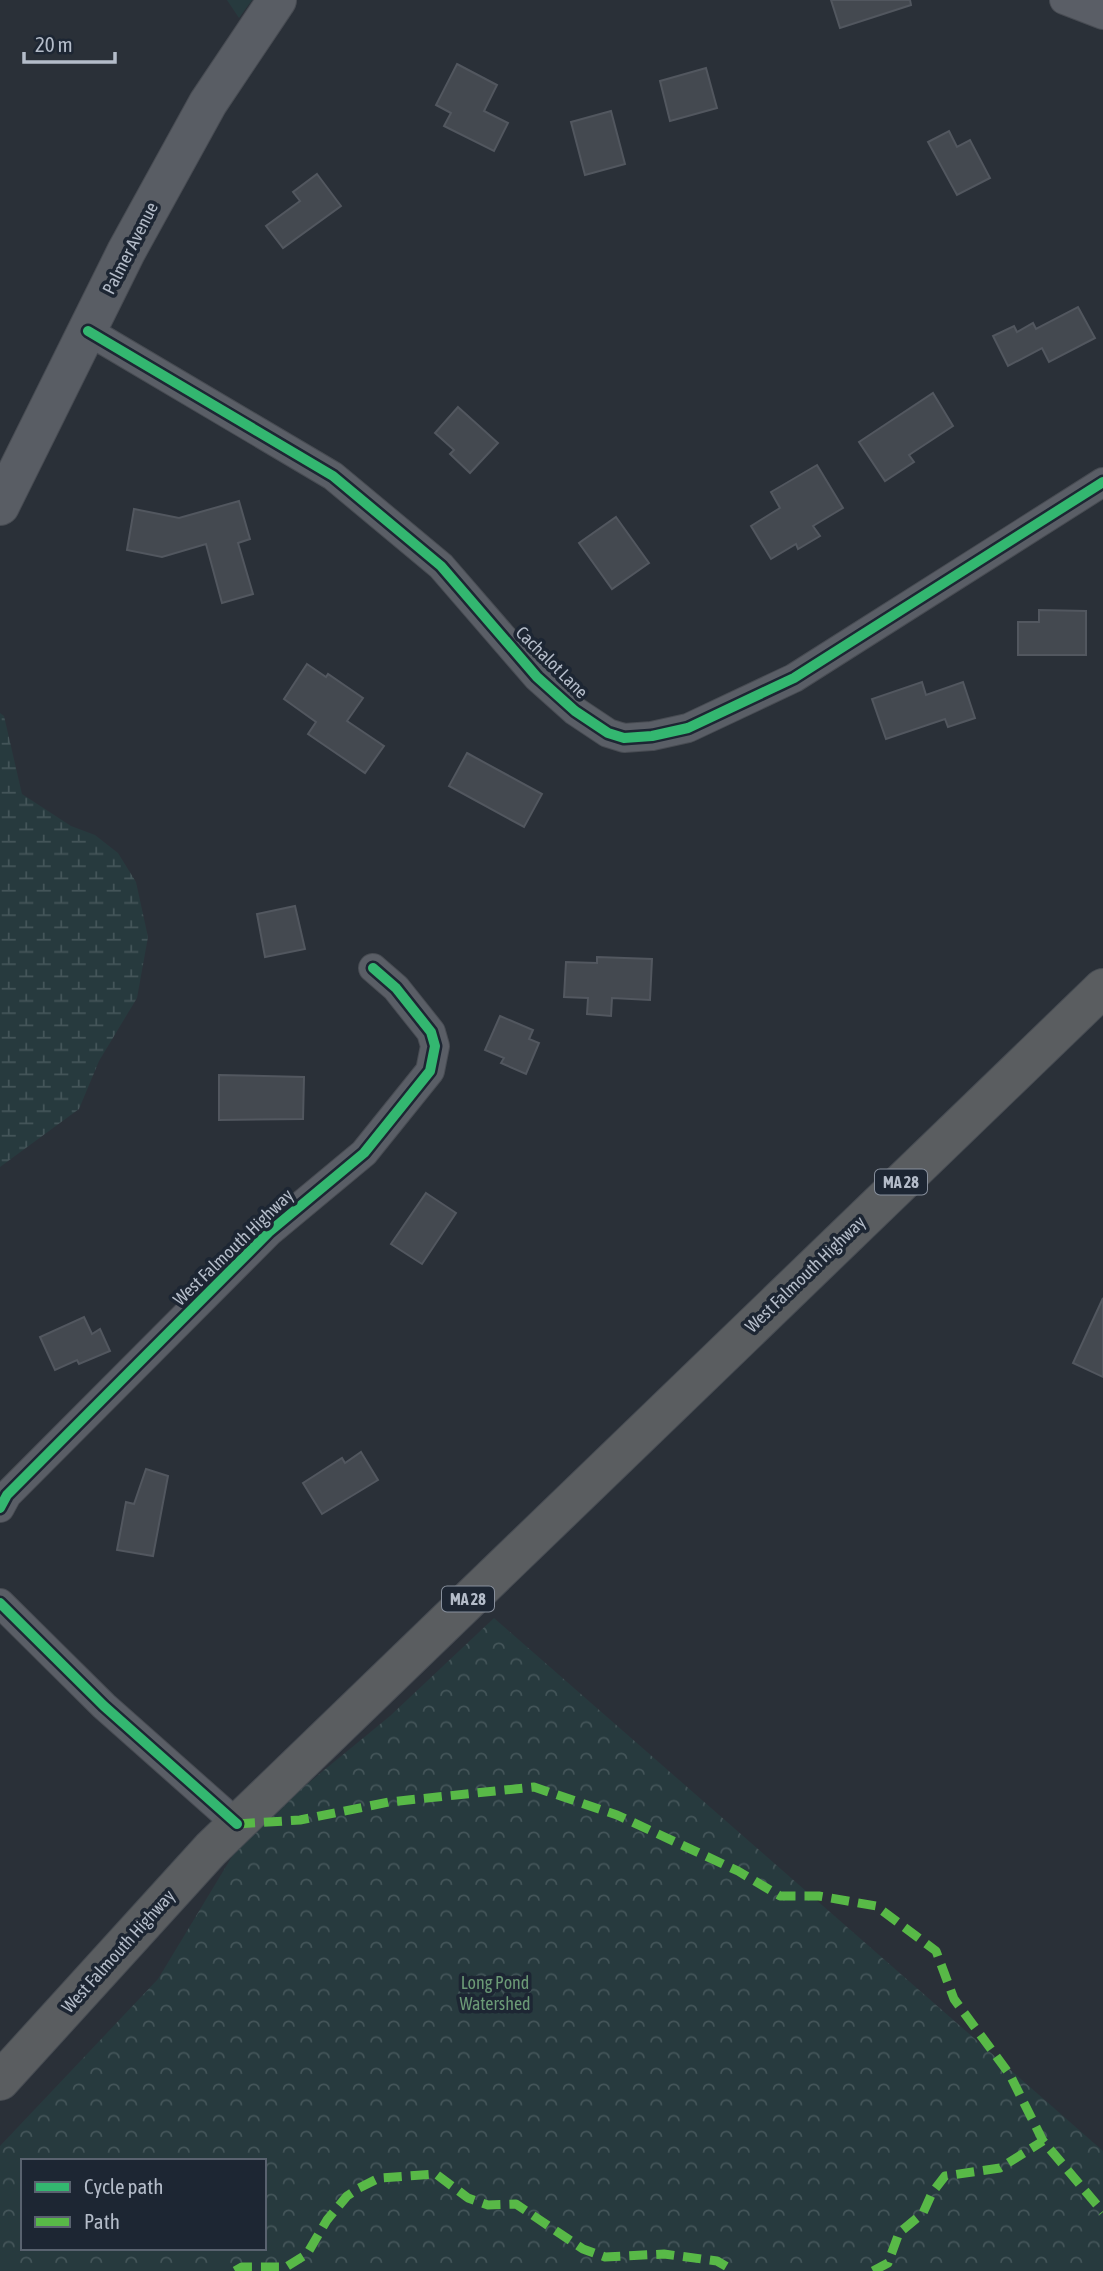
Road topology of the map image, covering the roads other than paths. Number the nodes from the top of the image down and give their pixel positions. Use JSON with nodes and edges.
{"nodes":[{"id":1,"x":277,"y":0,"type":"edge"},
{"id":2,"x":1064,"y":0,"type":"edge"},
{"id":3,"x":1103,"y":15,"type":"edge"},
{"id":4,"x":88,"y":331,"type":"junction"},
{"id":5,"x":1103,"y":482,"type":"edge"},
{"id":6,"x":0,"y":506,"type":"edge"},
{"id":7,"x":373,"y":968,"type":"dead end"},
{"id":8,"x":1103,"y":988,"type":"edge"},
{"id":9,"x":0,"y":1508,"type":"edge"},
{"id":10,"x":0,"y":1603,"type":"edge"},
{"id":11,"x":237,"y":1824,"type":"junction"},
{"id":12,"x":0,"y":2081,"type":"edge"}],
"edges":[{"from":1,"to":4,"type":"main road","name":"Palmer Avenue"},
{"from":2,"to":3,"type":"street"},
{"from":4,"to":5,"type":"street","name":"Cachalot Lane"},
{"from":4,"to":6,"type":"main road","name":"Palmer Avenue"},
{"from":7,"to":9,"type":"street","name":"West Falmouth Highway"},
{"from":8,"to":11,"type":"highway","name":"West Falmouth Highway","number":"MA 28"},
{"from":10,"to":11,"type":"street"},
{"from":11,"to":12,"type":"highway","name":"West Falmouth Highway","number":"MA 28"}]}
